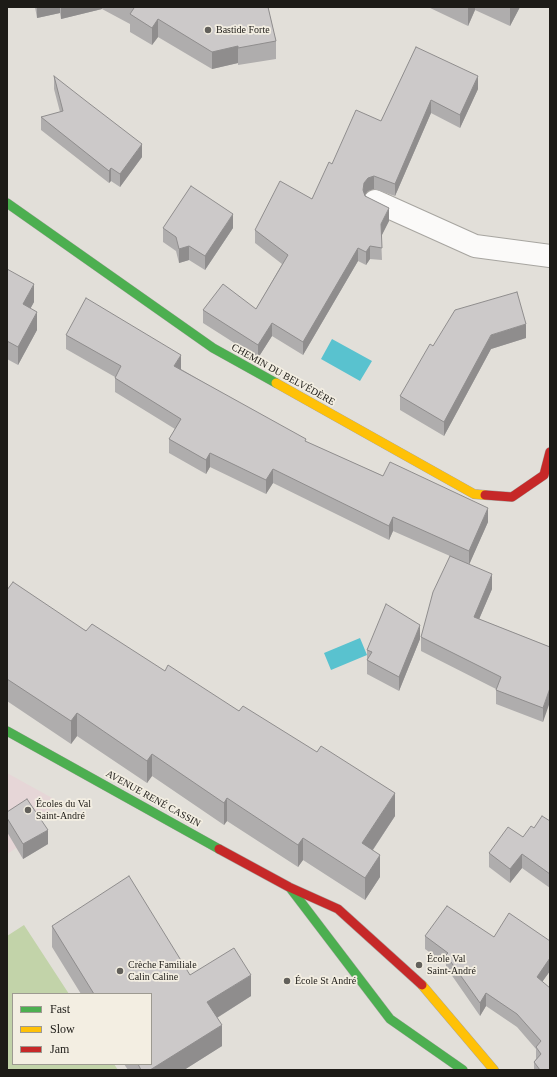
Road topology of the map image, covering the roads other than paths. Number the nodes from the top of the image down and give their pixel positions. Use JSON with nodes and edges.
{"nodes":[{"id":1,"x":375,"y":201,"type":"edge"},
{"id":2,"x":7,"y":203,"type":"edge"},
{"id":3,"x":550,"y":256,"type":"edge"},
{"id":4,"x":550,"y":452,"type":"edge"},
{"id":5,"x":7,"y":731,"type":"edge"},
{"id":6,"x":289,"y":887,"type":"junction"},
{"id":7,"x":463,"y":1070,"type":"edge"},
{"id":8,"x":494,"y":1070,"type":"edge"}],
"edges":[{"from":1,"to":3,"type":"street"},
{"from":2,"to":4,"type":"street","name":"CHEMIN DU BELVÉDÈRE"},
{"from":5,"to":6,"type":"street","name":"AVENUE RENÉ CASSIN"},
{"from":6,"to":7,"type":"street","name":"AVENUE RENÉ CASSIN"},
{"from":6,"to":8,"type":"street","name":"AVENUE RENÉ CASSIN"}]}
